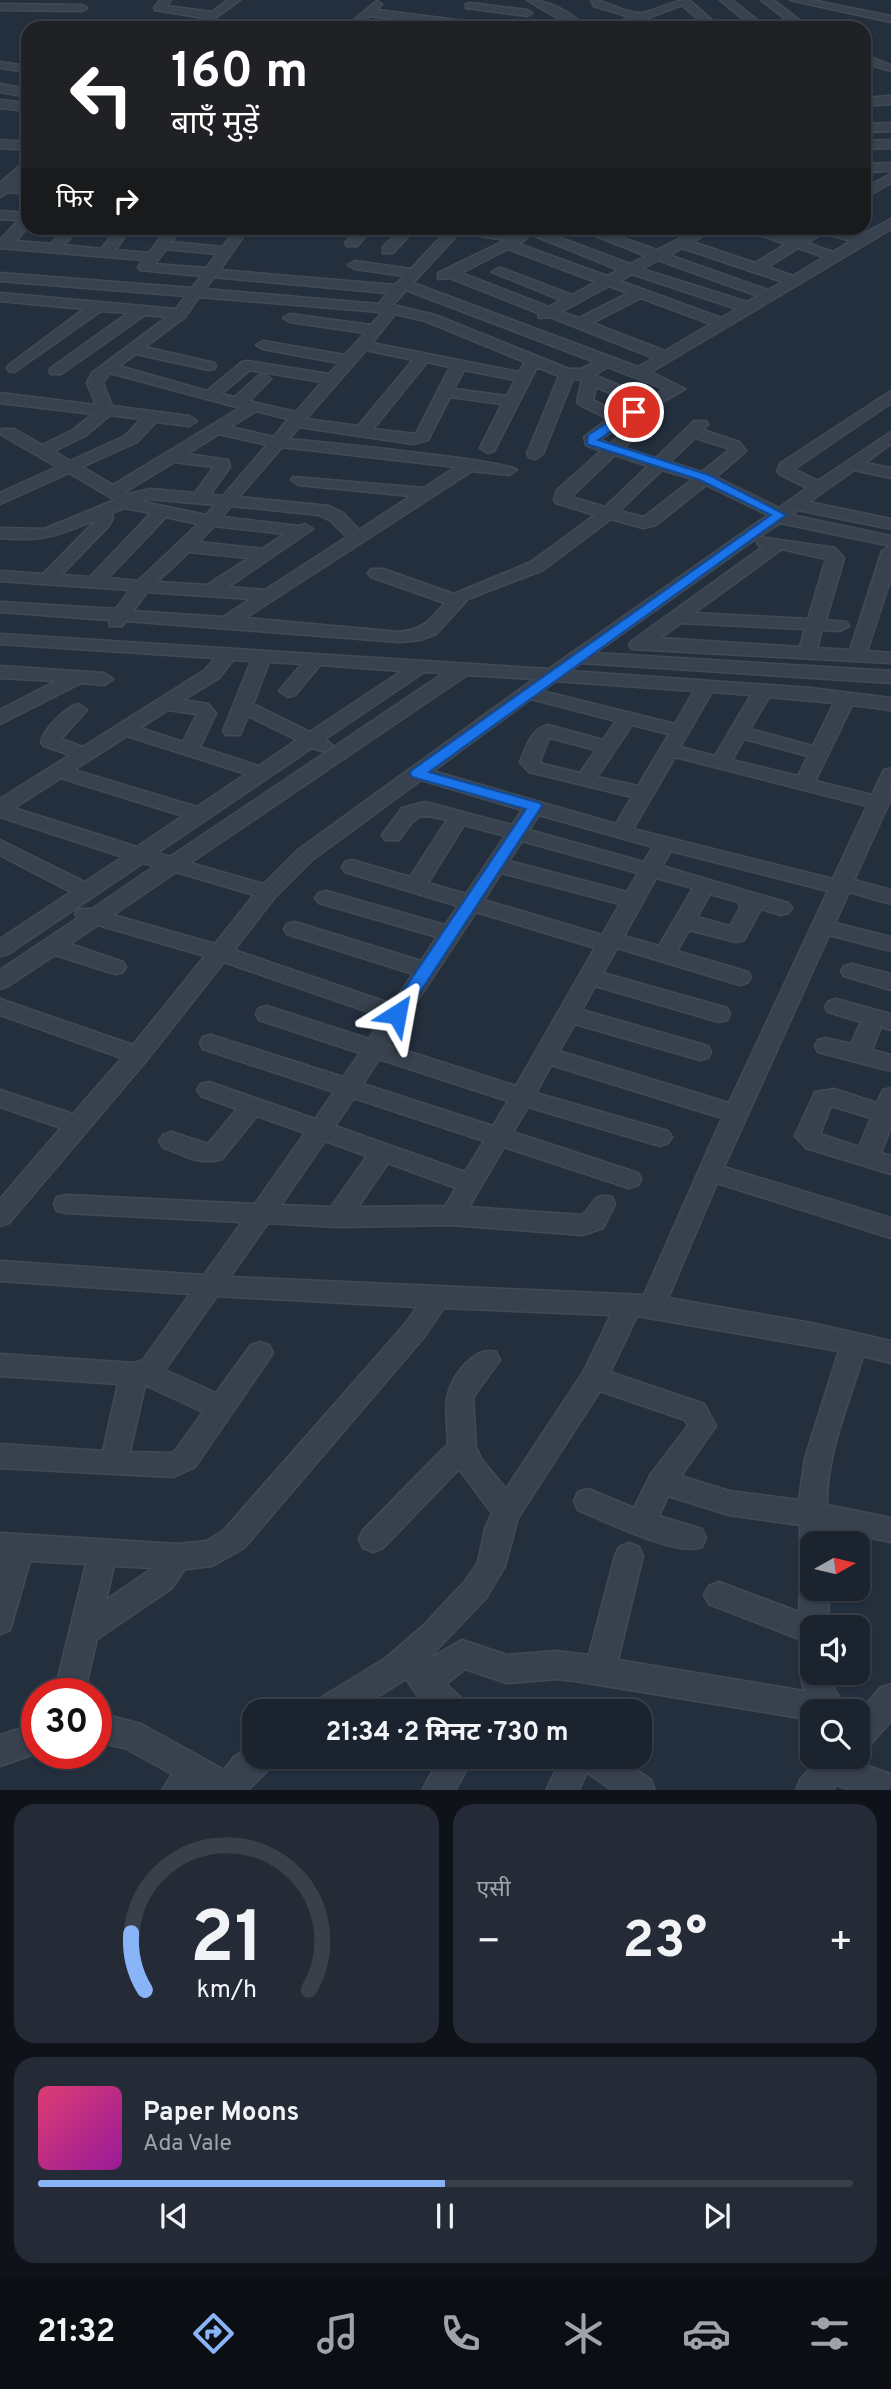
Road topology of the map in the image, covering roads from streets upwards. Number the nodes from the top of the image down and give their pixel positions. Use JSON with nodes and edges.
{"nodes":[{"id":1,"x":166,"y":0,"type":"edge"},
{"id":2,"x":226,"y":0,"type":"edge"},
{"id":3,"x":235,"y":0,"type":"edge"},
{"id":4,"x":532,"y":0,"type":"edge"},
{"id":5,"x":596,"y":0,"type":"edge"},
{"id":6,"x":725,"y":0,"type":"edge"},
{"id":7,"x":766,"y":0,"type":"edge"},
{"id":8,"x":795,"y":0,"type":"edge"},
{"id":9,"x":385,"y":1,"type":"edge"},
{"id":10,"x":679,"y":1,"type":"edge"},
{"id":11,"x":811,"y":1,"type":"edge"},
{"id":12,"x":470,"y":6,"type":"dead end"},
{"id":13,"x":0,"y":7,"type":"edge"},
{"id":14,"x":82,"y":8,"type":"dead end"},
{"id":15,"x":498,"y":9,"type":"junction"},
{"id":16,"x":845,"y":9,"type":"junction"},
{"id":17,"x":372,"y":13,"type":"junction"},
{"id":18,"x":527,"y":13,"type":"dead end"},
{"id":19,"x":211,"y":15,"type":"junction"},
{"id":20,"x":643,"y":17,"type":"junction"},
{"id":21,"x":890,"y":19,"type":"edge"},
{"id":22,"x":201,"y":21,"type":"edge"},
{"id":23,"x":205,"y":21,"type":"edge"},
{"id":24,"x":360,"y":21,"type":"edge"},
{"id":25,"x":365,"y":21,"type":"edge"},
{"id":26,"x":409,"y":21,"type":"edge"},
{"id":27,"x":486,"y":21,"type":"edge"},
{"id":28,"x":571,"y":21,"type":"edge"},
{"id":29,"x":631,"y":21,"type":"edge"},
{"id":30,"x":706,"y":21,"type":"edge"},
{"id":31,"x":752,"y":21,"type":"edge"},
{"id":32,"x":794,"y":21,"type":"edge"},
{"id":33,"x":846,"y":21,"type":"edge"},
{"id":34,"x":871,"y":62,"type":"edge"},
{"id":35,"x":3,"y":68,"type":"edge"},
{"id":36,"x":891,"y":68,"type":"edge"},
{"id":37,"x":21,"y":69,"type":"edge"},
{"id":38,"x":0,"y":88,"type":"edge"},
{"id":39,"x":21,"y":92,"type":"edge"},
{"id":40,"x":891,"y":100,"type":"edge"},
{"id":41,"x":871,"y":101,"type":"edge"},
{"id":42,"x":0,"y":104,"type":"edge"},
{"id":43,"x":21,"y":106,"type":"edge"},
{"id":44,"x":891,"y":127,"type":"edge"},
{"id":45,"x":871,"y":128,"type":"edge"},
{"id":46,"x":0,"y":131,"type":"edge"},
{"id":47,"x":21,"y":132,"type":"edge"},
{"id":48,"x":891,"y":135,"type":"edge"},
{"id":49,"x":871,"y":136,"type":"edge"},
{"id":50,"x":0,"y":144,"type":"edge"},
{"id":51,"x":891,"y":144,"type":"edge"},
{"id":52,"x":871,"y":145,"type":"edge"},
{"id":53,"x":21,"y":146,"type":"edge"},
{"id":54,"x":0,"y":158,"type":"edge"},
{"id":55,"x":891,"y":166,"type":"edge"},
{"id":56,"x":21,"y":167,"type":"edge"},
{"id":57,"x":871,"y":167,"type":"edge"},
{"id":58,"x":21,"y":168,"type":"edge"},
{"id":59,"x":21,"y":171,"type":"edge"},
{"id":60,"x":0,"y":172,"type":"edge"},
{"id":61,"x":891,"y":178,"type":"edge"},
{"id":62,"x":2,"y":189,"type":"edge"},
{"id":63,"x":21,"y":190,"type":"edge"},
{"id":64,"x":871,"y":190,"type":"edge"},
{"id":65,"x":0,"y":215,"type":"edge"},
{"id":66,"x":21,"y":217,"type":"edge"},
{"id":67,"x":21,"y":225,"type":"edge"},
{"id":68,"x":887,"y":226,"type":"edge"},
{"id":69,"x":66,"y":235,"type":"edge"},
{"id":70,"x":120,"y":235,"type":"edge"},
{"id":71,"x":169,"y":235,"type":"edge"},
{"id":72,"x":239,"y":235,"type":"edge"},
{"id":73,"x":359,"y":235,"type":"edge"},
{"id":74,"x":402,"y":235,"type":"edge"},
{"id":75,"x":450,"y":235,"type":"edge"},
{"id":76,"x":601,"y":235,"type":"edge"},
{"id":77,"x":696,"y":235,"type":"edge"},
{"id":78,"x":775,"y":235,"type":"edge"},
{"id":79,"x":810,"y":235,"type":"edge"},
{"id":80,"x":846,"y":235,"type":"edge"},
{"id":81,"x":525,"y":236,"type":"edge"},
{"id":82,"x":863,"y":240,"type":"junction"},
{"id":83,"x":798,"y":242,"type":"junction"},
{"id":84,"x":352,"y":243,"type":"dead end"},
{"id":85,"x":682,"y":243,"type":"junction"},
{"id":86,"x":3,"y":244,"type":"edge"},
{"id":87,"x":23,"y":246,"type":"junction"},
{"id":88,"x":55,"y":248,"type":"junction"},
{"id":89,"x":388,"y":250,"type":"dead end"},
{"id":90,"x":227,"y":251,"type":"junction"},
{"id":91,"x":106,"y":253,"type":"junction"},
{"id":92,"x":535,"y":255,"type":"junction"},
{"id":93,"x":153,"y":256,"type":"junction"},
{"id":94,"x":600,"y":257,"type":"junction"},
{"id":95,"x":658,"y":257,"type":"junction"},
{"id":96,"x":836,"y":257,"type":"junction"},
{"id":97,"x":258,"y":259,"type":"dead end"},
{"id":98,"x":355,"y":265,"type":"dead end"},
{"id":99,"x":757,"y":268,"type":"junction"},
{"id":100,"x":578,"y":269,"type":"junction"},
{"id":101,"x":632,"y":270,"type":"junction"},
{"id":102,"x":1,"y":271,"type":"edge"},
{"id":103,"x":212,"y":272,"type":"junction"},
{"id":104,"x":499,"y":272,"type":"junction"},
{"id":105,"x":449,"y":273,"type":"junction"},
{"id":106,"x":246,"y":275,"type":"junction"},
{"id":107,"x":276,"y":278,"type":"junction"},
{"id":108,"x":610,"y":281,"type":"junction"},
{"id":109,"x":795,"y":281,"type":"junction"},
{"id":110,"x":408,"y":284,"type":"junction"},
{"id":111,"x":475,"y":284,"type":"junction"},
{"id":112,"x":543,"y":288,"type":"junction"},
{"id":113,"x":129,"y":289,"type":"junction"},
{"id":114,"x":640,"y":293,"type":"junction"},
{"id":115,"x":196,"y":295,"type":"junction"},
{"id":116,"x":770,"y":296,"type":"junction"},
{"id":117,"x":0,"y":297,"type":"edge"},
{"id":118,"x":263,"y":299,"type":"junction"},
{"id":119,"x":573,"y":300,"type":"junction"},
{"id":120,"x":99,"y":306,"type":"junction"},
{"id":121,"x":385,"y":308,"type":"junction"},
{"id":122,"x":750,"y":308,"type":"junction"},
{"id":123,"x":141,"y":311,"type":"junction"},
{"id":124,"x":549,"y":312,"type":"junction"},
{"id":125,"x":180,"y":314,"type":"junction"},
{"id":126,"x":290,"y":318,"type":"dead end"},
{"id":127,"x":579,"y":324,"type":"junction"},
{"id":128,"x":724,"y":324,"type":"junction"},
{"id":129,"x":517,"y":328,"type":"junction"},
{"id":130,"x":375,"y":330,"type":"junction"},
{"id":131,"x":263,"y":345,"type":"dead end"},
{"id":132,"x":362,"y":345,"type":"junction"},
{"id":133,"x":134,"y":348,"type":"junction"},
{"id":134,"x":423,"y":357,"type":"junction"},
{"id":135,"x":666,"y":357,"type":"junction"},
{"id":136,"x":348,"y":360,"type":"junction"},
{"id":137,"x":532,"y":360,"type":"junction"},
{"id":138,"x":607,"y":361,"type":"junction"},
{"id":139,"x":460,"y":364,"type":"junction"},
{"id":140,"x":209,"y":366,"type":"dead end"},
{"id":141,"x":7,"y":367,"type":"edge"},
{"id":142,"x":108,"y":368,"type":"junction"},
{"id":143,"x":56,"y":371,"type":"junction"},
{"id":144,"x":639,"y":373,"type":"junction"},
{"id":145,"x":567,"y":374,"type":"junction"},
{"id":146,"x":524,"y":377,"type":"junction"},
{"id":147,"x":587,"y":377,"type":"junction"},
{"id":148,"x":95,"y":379,"type":"junction"},
{"id":149,"x":263,"y":379,"type":"dead end"},
{"id":150,"x":332,"y":379,"type":"junction"},
{"id":151,"x":446,"y":392,"type":"junction"},
{"id":152,"x":210,"y":396,"type":"junction"},
{"id":153,"x":891,"y":396,"type":"edge"},
{"id":154,"x":0,"y":398,"type":"edge"},
{"id":155,"x":29,"y":401,"type":"junction"},
{"id":156,"x":512,"y":401,"type":"junction"},
{"id":157,"x":246,"y":404,"type":"junction"},
{"id":158,"x":650,"y":404,"type":"junction"},
{"id":159,"x":106,"y":411,"type":"junction"},
{"id":160,"x":149,"y":417,"type":"junction"},
{"id":161,"x":296,"y":419,"type":"junction"},
{"id":162,"x":619,"y":419,"type":"junction"},
{"id":163,"x":189,"y":421,"type":"dead end"},
{"id":164,"x":217,"y":429,"type":"junction"},
{"id":165,"x":636,"y":429,"type":"dead end"},
{"id":166,"x":5,"y":430,"type":"edge"},
{"id":167,"x":362,"y":432,"type":"junction"},
{"id":168,"x":891,"y":437,"type":"edge"},
{"id":169,"x":277,"y":442,"type":"junction"},
{"id":170,"x":488,"y":448,"type":"dead end"},
{"id":171,"x":613,"y":449,"type":"junction"},
{"id":172,"x":883,"y":449,"type":"edge"},
{"id":173,"x":42,"y":451,"type":"junction"},
{"id":174,"x":535,"y":454,"type":"dead end"},
{"id":175,"x":173,"y":457,"type":"junction"},
{"id":176,"x":660,"y":464,"type":"junction"},
{"id":177,"x":851,"y":465,"type":"junction"},
{"id":178,"x":469,"y":466,"type":"junction"},
{"id":179,"x":72,"y":468,"type":"junction"},
{"id":180,"x":308,"y":469,"type":"junction"},
{"id":181,"x":509,"y":470,"type":"dead end"},
{"id":182,"x":891,"y":473,"type":"edge"},
{"id":183,"x":705,"y":478,"type":"junction"},
{"id":184,"x":818,"y":488,"type":"junction"},
{"id":185,"x":428,"y":493,"type":"junction"},
{"id":186,"x":121,"y":498,"type":"junction"},
{"id":187,"x":0,"y":499,"type":"edge"},
{"id":188,"x":199,"y":499,"type":"junction"},
{"id":189,"x":226,"y":501,"type":"junction"},
{"id":190,"x":795,"y":504,"type":"junction"},
{"id":191,"x":103,"y":511,"type":"junction"},
{"id":192,"x":162,"y":511,"type":"junction"},
{"id":193,"x":331,"y":513,"type":"junction"},
{"id":194,"x":607,"y":514,"type":"junction"},
{"id":195,"x":778,"y":516,"type":"junction"},
{"id":196,"x":210,"y":521,"type":"junction"},
{"id":197,"x":891,"y":524,"type":"edge"},
{"id":198,"x":302,"y":531,"type":"junction"},
{"id":199,"x":0,"y":533,"type":"edge"},
{"id":200,"x":748,"y":537,"type":"junction"},
{"id":201,"x":357,"y":538,"type":"junction"},
{"id":202,"x":891,"y":541,"type":"edge"},
{"id":203,"x":778,"y":544,"type":"junction"},
{"id":204,"x":185,"y":546,"type":"junction"},
{"id":205,"x":891,"y":551,"type":"edge"},
{"id":206,"x":266,"y":555,"type":"junction"},
{"id":207,"x":377,"y":573,"type":"dead end"},
{"id":208,"x":0,"y":576,"type":"edge"},
{"id":209,"x":48,"y":579,"type":"junction"},
{"id":210,"x":95,"y":582,"type":"junction"},
{"id":211,"x":142,"y":586,"type":"junction"},
{"id":212,"x":210,"y":591,"type":"junction"},
{"id":213,"x":268,"y":595,"type":"junction"},
{"id":214,"x":455,"y":600,"type":"junction"},
{"id":215,"x":0,"y":607,"type":"edge"},
{"id":216,"x":677,"y":617,"type":"junction"},
{"id":217,"x":840,"y":626,"type":"dead end"},
{"id":218,"x":113,"y":627,"type":"junction"},
{"id":219,"x":815,"y":627,"type":"junction"},
{"id":220,"x":0,"y":639,"type":"edge"},
{"id":221,"x":221,"y":639,"type":"junction"},
{"id":222,"x":642,"y":642,"type":"junction"},
{"id":223,"x":807,"y":652,"type":"junction"},
{"id":224,"x":262,"y":655,"type":"junction"},
{"id":225,"x":857,"y":655,"type":"junction"},
{"id":226,"x":891,"y":658,"type":"edge"},
{"id":227,"x":316,"y":659,"type":"junction"},
{"id":228,"x":620,"y":660,"type":"junction"},
{"id":229,"x":567,"y":665,"type":"junction"},
{"id":230,"x":421,"y":666,"type":"junction"},
{"id":231,"x":463,"y":669,"type":"junction"},
{"id":232,"x":0,"y":673,"type":"edge"},
{"id":233,"x":78,"y":677,"type":"junction"},
{"id":234,"x":891,"y":677,"type":"edge"},
{"id":235,"x":104,"y":679,"type":"dead end"},
{"id":236,"x":706,"y":687,"type":"junction"},
{"id":237,"x":288,"y":691,"type":"dead end"},
{"id":238,"x":383,"y":691,"type":"junction"},
{"id":239,"x":763,"y":691,"type":"junction"},
{"id":240,"x":528,"y":694,"type":"junction"},
{"id":241,"x":846,"y":698,"type":"junction"},
{"id":242,"x":164,"y":704,"type":"junction"},
{"id":243,"x":891,"y":704,"type":"edge"},
{"id":244,"x":410,"y":705,"type":"junction"},
{"id":245,"x":242,"y":706,"type":"junction"},
{"id":246,"x":78,"y":710,"type":"dead end"},
{"id":247,"x":0,"y":718,"type":"edge"},
{"id":248,"x":626,"y":718,"type":"junction"},
{"id":249,"x":124,"y":729,"type":"junction"},
{"id":250,"x":233,"y":731,"type":"dead end"},
{"id":251,"x":680,"y":732,"type":"junction"},
{"id":252,"x":739,"y":732,"type":"junction"},
{"id":253,"x":312,"y":739,"type":"junction"},
{"id":254,"x":607,"y":747,"type":"junction"},
{"id":255,"x":189,"y":750,"type":"junction"},
{"id":256,"x":669,"y":750,"type":"junction"},
{"id":257,"x":338,"y":753,"type":"junction"},
{"id":258,"x":819,"y":753,"type":"junction"},
{"id":259,"x":85,"y":754,"type":"junction"},
{"id":260,"x":721,"y":763,"type":"junction"},
{"id":261,"x":267,"y":770,"type":"junction"},
{"id":262,"x":58,"y":771,"type":"junction"},
{"id":263,"x":418,"y":773,"type":"junction"},
{"id":264,"x":891,"y":774,"type":"edge"},
{"id":265,"x":585,"y":780,"type":"junction"},
{"id":266,"x":298,"y":781,"type":"junction"},
{"id":267,"x":804,"y":784,"type":"junction"},
{"id":268,"x":643,"y":794,"type":"junction"},
{"id":269,"x":383,"y":798,"type":"junction"},
{"id":270,"x":535,"y":806,"type":"junction"},
{"id":271,"x":0,"y":809,"type":"edge"},
{"id":272,"x":414,"y":810,"type":"junction"},
{"id":273,"x":881,"y":814,"type":"edge"},
{"id":274,"x":200,"y":815,"type":"junction"},
{"id":275,"x":459,"y":817,"type":"junction"},
{"id":276,"x":621,"y":832,"type":"junction"},
{"id":277,"x":517,"y":833,"type":"junction"},
{"id":278,"x":392,"y":835,"type":"dead end"},
{"id":279,"x":665,"y":843,"type":"junction"},
{"id":280,"x":0,"y":847,"type":"edge"},
{"id":281,"x":139,"y":855,"type":"junction"},
{"id":282,"x":496,"y":864,"type":"junction"},
{"id":283,"x":173,"y":865,"type":"junction"},
{"id":284,"x":352,"y":867,"type":"dead end"},
{"id":285,"x":649,"y":870,"type":"junction"},
{"id":286,"x":705,"y":885,"type":"junction"},
{"id":287,"x":415,"y":886,"type":"junction"},
{"id":288,"x":842,"y":886,"type":"junction"},
{"id":289,"x":86,"y":891,"type":"junction"},
{"id":290,"x":268,"y":892,"type":"junction"},
{"id":291,"x":891,"y":897,"type":"edge"},
{"id":292,"x":326,"y":898,"type":"dead end"},
{"id":293,"x":749,"y":898,"type":"junction"},
{"id":294,"x":632,"y":900,"type":"junction"},
{"id":295,"x":471,"y":903,"type":"junction"},
{"id":296,"x":63,"y":907,"type":"junction"},
{"id":297,"x":782,"y":908,"type":"dead end"},
{"id":298,"x":95,"y":917,"type":"junction"},
{"id":299,"x":683,"y":921,"type":"junction"},
{"id":300,"x":824,"y":927,"type":"junction"},
{"id":301,"x":295,"y":929,"type":"dead end"},
{"id":302,"x":450,"y":934,"type":"junction"},
{"id":303,"x":4,"y":941,"type":"edge"},
{"id":304,"x":609,"y":941,"type":"junction"},
{"id":305,"x":891,"y":944,"type":"edge"},
{"id":306,"x":45,"y":951,"type":"junction"},
{"id":307,"x":221,"y":953,"type":"junction"},
{"id":308,"x":664,"y":954,"type":"junction"},
{"id":309,"x":116,"y":967,"type":"dead end"},
{"id":310,"x":426,"y":970,"type":"junction"},
{"id":311,"x":852,"y":971,"type":"dead end"},
{"id":312,"x":589,"y":977,"type":"junction"},
{"id":313,"x":740,"y":977,"type":"dead end"},
{"id":314,"x":0,"y":981,"type":"edge"},
{"id":315,"x":891,"y":982,"type":"edge"},
{"id":316,"x":0,"y":1007,"type":"edge"},
{"id":317,"x":836,"y":1007,"type":"dead end"},
{"id":318,"x":267,"y":1014,"type":"dead end"},
{"id":319,"x":397,"y":1014,"type":"junction"},
{"id":320,"x":568,"y":1014,"type":"junction"},
{"id":321,"x":719,"y":1014,"type":"dead end"},
{"id":322,"x":883,"y":1020,"type":"edge"},
{"id":323,"x":211,"y":1043,"type":"dead end"},
{"id":324,"x":826,"y":1046,"type":"dead end"},
{"id":325,"x":375,"y":1048,"type":"junction"},
{"id":326,"x":700,"y":1052,"type":"dead end"},
{"id":327,"x":138,"y":1055,"type":"junction"},
{"id":328,"x":545,"y":1055,"type":"junction"},
{"id":329,"x":858,"y":1055,"type":"junction"},
{"id":330,"x":891,"y":1063,"type":"edge"},
{"id":331,"x":348,"y":1088,"type":"junction"},
{"id":332,"x":209,"y":1090,"type":"dead end"},
{"id":333,"x":522,"y":1097,"type":"junction"},
{"id":334,"x":0,"y":1098,"type":"edge"},
{"id":335,"x":253,"y":1105,"type":"junction"},
{"id":336,"x":887,"y":1105,"type":"edge"},
{"id":337,"x":737,"y":1114,"type":"junction"},
{"id":338,"x":77,"y":1125,"type":"junction"},
{"id":339,"x":321,"y":1129,"type":"junction"},
{"id":340,"x":498,"y":1137,"type":"junction"},
{"id":341,"x":660,"y":1137,"type":"dead end"},
{"id":342,"x":171,"y":1141,"type":"dead end"},
{"id":343,"x":383,"y":1152,"type":"junction"},
{"id":344,"x":867,"y":1158,"type":"junction"},
{"id":345,"x":891,"y":1165,"type":"edge"},
{"id":346,"x":711,"y":1172,"type":"junction"},
{"id":347,"x":629,"y":1179,"type":"dead end"},
{"id":348,"x":472,"y":1184,"type":"junction"},
{"id":349,"x":66,"y":1204,"type":"dead end"},
{"id":350,"x":603,"y":1204,"type":"dead end"},
{"id":351,"x":262,"y":1214,"type":"junction"},
{"id":352,"x":452,"y":1215,"type":"junction"},
{"id":353,"x":0,"y":1216,"type":"edge"},
{"id":354,"x":338,"y":1217,"type":"junction"},
{"id":355,"x":891,"y":1228,"type":"edge"},
{"id":356,"x":0,"y":1271,"type":"edge"},
{"id":357,"x":211,"y":1285,"type":"junction"},
{"id":358,"x":438,"y":1296,"type":"junction"},
{"id":359,"x":640,"y":1305,"type":"junction"},
{"id":360,"x":854,"y":1344,"type":"junction"},
{"id":361,"x":891,"y":1352,"type":"edge"},
{"id":362,"x":260,"y":1353,"type":"dead end"},
{"id":363,"x":487,"y":1360,"type":"dead end"},
{"id":364,"x":0,"y":1365,"type":"edge"},
{"id":365,"x":139,"y":1373,"type":"junction"},
{"id":366,"x":594,"y":1377,"type":"junction"},
{"id":367,"x":221,"y":1408,"type":"junction"},
{"id":368,"x":462,"y":1448,"type":"junction"},
{"id":369,"x":0,"y":1456,"type":"edge"},
{"id":370,"x":114,"y":1463,"type":"junction"},
{"id":371,"x":661,"y":1482,"type":"junction"},
{"id":372,"x":588,"y":1501,"type":"dead end"},
{"id":373,"x":507,"y":1511,"type":"junction"},
{"id":374,"x":813,"y":1514,"type":"junction"},
{"id":375,"x":640,"y":1524,"type":"junction"},
{"id":376,"x":891,"y":1530,"type":"edge"},
{"id":377,"x":814,"y":1531,"type":"edge"},
{"id":378,"x":692,"y":1538,"type":"dead end"},
{"id":379,"x":373,"y":1539,"type":"dead end"},
{"id":380,"x":9,"y":1546,"type":"edge"},
{"id":381,"x":103,"y":1551,"type":"junction"},
{"id":382,"x":629,"y":1556,"type":"dead end"},
{"id":383,"x":177,"y":1557,"type":"junction"},
{"id":384,"x":719,"y":1595,"type":"dead end"},
{"id":385,"x":0,"y":1621,"type":"edge"},
{"id":386,"x":800,"y":1624,"type":"edge"},
{"id":387,"x":84,"y":1631,"type":"junction"},
{"id":388,"x":417,"y":1670,"type":"junction"},
{"id":389,"x":600,"y":1671,"type":"junction"},
{"id":390,"x":73,"y":1678,"type":"edge"},
{"id":391,"x":891,"y":1698,"type":"edge"},
{"id":392,"x":346,"y":1699,"type":"edge"},
{"id":393,"x":443,"y":1699,"type":"edge"},
{"id":394,"x":800,"y":1706,"type":"edge"},
{"id":395,"x":870,"y":1722,"type":"edge"},
{"id":396,"x":112,"y":1730,"type":"edge"},
{"id":397,"x":244,"y":1769,"type":"edge"},
{"id":398,"x":450,"y":1769,"type":"edge"},
{"id":399,"x":572,"y":1769,"type":"edge"},
{"id":400,"x":609,"y":1769,"type":"edge"},
{"id":401,"x":864,"y":1769,"type":"edge"},
{"id":402,"x":187,"y":1781,"type":"edge"},
{"id":403,"x":891,"y":1789,"type":"edge"},
{"id":404,"x":227,"y":1790,"type":"edge"},
{"id":405,"x":437,"y":1790,"type":"edge"},
{"id":406,"x":561,"y":1790,"type":"edge"},
{"id":407,"x":640,"y":1790,"type":"edge"}],
"edges":[{"from":1,"to":19,"type":"street"},
{"from":2,"to":19,"type":"street"},
{"from":3,"to":19,"type":"street"},
{"from":4,"to":28,"type":"street"},
{"from":5,"to":20,"type":"street"},
{"from":6,"to":31,"type":"street"},
{"from":7,"to":32,"type":"street"},
{"from":8,"to":11,"type":"street"},
{"from":9,"to":17,"type":"street"},
{"from":10,"to":20,"type":"street"},
{"from":10,"to":30,"type":"street"},
{"from":11,"to":16,"type":"street"},
{"from":12,"to":15,"type":"street"},
{"from":13,"to":14,"type":"street"},
{"from":15,"to":18,"type":"street"},
{"from":15,"to":27,"type":"street"},
{"from":16,"to":21,"type":"street"},
{"from":16,"to":33,"type":"street"},
{"from":17,"to":24,"type":"street"},
{"from":17,"to":25,"type":"street"},
{"from":17,"to":26,"type":"street"},
{"from":19,"to":22,"type":"street"},
{"from":19,"to":23,"type":"street"},
{"from":20,"to":29,"type":"street"},
{"from":34,"to":36,"type":"street"},
{"from":35,"to":37,"type":"street"},
{"from":38,"to":39,"type":"street"},
{"from":40,"to":41,"type":"street"},
{"from":42,"to":43,"type":"street"},
{"from":44,"to":45,"type":"street"},
{"from":46,"to":47,"type":"street"},
{"from":48,"to":49,"type":"street"},
{"from":50,"to":53,"type":"street"},
{"from":51,"to":52,"type":"street"},
{"from":54,"to":56,"type":"street"},
{"from":55,"to":57,"type":"street"},
{"from":58,"to":60,"type":"street"},
{"from":59,"to":62,"type":"street"},
{"from":61,"to":64,"type":"street"},
{"from":62,"to":63,"type":"street"},
{"from":65,"to":66,"type":"street"},
{"from":67,"to":86,"type":"street"},
{"from":68,"to":82,"type":"street"},
{"from":69,"to":88,"type":"street"},
{"from":70,"to":91,"type":"street"},
{"from":71,"to":93,"type":"street"},
{"from":72,"to":90,"type":"street"},
{"from":73,"to":84,"type":"street"},
{"from":74,"to":89,"type":"street"},
{"from":75,"to":110,"type":"street"},
{"from":76,"to":95,"type":"street"},
{"from":77,"to":85,"type":"street"},
{"from":78,"to":83,"type":"street"},
{"from":79,"to":83,"type":"street"},
{"from":80,"to":82,"type":"street"},
{"from":81,"to":92,"type":"street"},
{"from":81,"to":94,"type":"street"},
{"from":81,"to":105,"type":"street"},
{"from":82,"to":96,"type":"street"},
{"from":83,"to":96,"type":"street"},
{"from":83,"to":99,"type":"street"},
{"from":85,"to":95,"type":"street"},
{"from":85,"to":99,"type":"street"},
{"from":86,"to":87,"type":"street"},
{"from":87,"to":88,"type":"street"},
{"from":87,"to":102,"type":"street"},
{"from":88,"to":91,"type":"street"},
{"from":90,"to":93,"type":"street"},
{"from":90,"to":103,"type":"street"},
{"from":91,"to":93,"type":"street"},
{"from":92,"to":100,"type":"street"},
{"from":92,"to":104,"type":"street"},
{"from":93,"to":103,"type":"street"},
{"from":93,"to":113,"type":"street"},
{"from":94,"to":100,"type":"street"},
{"from":94,"to":101,"type":"street"},
{"from":95,"to":101,"type":"street"},
{"from":95,"to":116,"type":"street"},
{"from":96,"to":109,"type":"street"},
{"from":97,"to":106,"type":"street"},
{"from":98,"to":110,"type":"street"},
{"from":99,"to":109,"type":"street"},
{"from":100,"to":108,"type":"street"},
{"from":100,"to":112,"type":"street"},
{"from":101,"to":108,"type":"street"},
{"from":101,"to":122,"type":"street"},
{"from":102,"to":113,"type":"street"},
{"from":103,"to":106,"type":"street"},
{"from":103,"to":115,"type":"street"},
{"from":104,"to":111,"type":"street"},
{"from":104,"to":112,"type":"street"},
{"from":105,"to":110,"type":"street"},
{"from":105,"to":111,"type":"street"},
{"from":106,"to":107,"type":"street"},
{"from":107,"to":110,"type":"street"},
{"from":107,"to":118,"type":"street"},
{"from":108,"to":114,"type":"street"},
{"from":108,"to":119,"type":"street"},
{"from":109,"to":116,"type":"street"},
{"from":110,"to":121,"type":"street"},
{"from":110,"to":129,"type":"street"},
{"from":111,"to":124,"type":"street"},
{"from":112,"to":119,"type":"street"},
{"from":113,"to":115,"type":"street"},
{"from":114,"to":127,"type":"street"},
{"from":114,"to":128,"type":"street"},
{"from":115,"to":118,"type":"street"},
{"from":115,"to":125,"type":"street"},
{"from":116,"to":122,"type":"street"},
{"from":117,"to":120,"type":"street"},
{"from":118,"to":121,"type":"street"},
{"from":119,"to":124,"type":"street"},
{"from":120,"to":123,"type":"street"},
{"from":120,"to":141,"type":"street"},
{"from":121,"to":130,"type":"street"},
{"from":121,"to":137,"type":"street"},
{"from":122,"to":128,"type":"street"},
{"from":123,"to":125,"type":"street"},
{"from":123,"to":143,"type":"street"},
{"from":124,"to":127,"type":"street"},
{"from":124,"to":129,"type":"street"},
{"from":125,"to":133,"type":"street"},
{"from":126,"to":130,"type":"street"},
{"from":127,"to":135,"type":"street"},
{"from":128,"to":135,"type":"street"},
{"from":129,"to":138,"type":"street"},
{"from":130,"to":132,"type":"street"},
{"from":131,"to":136,"type":"street"},
{"from":132,"to":134,"type":"street"},
{"from":132,"to":136,"type":"street"},
{"from":133,"to":140,"type":"street"},
{"from":133,"to":142,"type":"street"},
{"from":134,"to":139,"type":"street"},
{"from":134,"to":167,"type":"street"},
{"from":135,"to":144,"type":"street"},
{"from":136,"to":150,"type":"street"},
{"from":137,"to":145,"type":"street"},
{"from":137,"to":146,"type":"street"},
{"from":138,"to":144,"type":"street"},
{"from":138,"to":147,"type":"street"},
{"from":139,"to":146,"type":"street"},
{"from":139,"to":151,"type":"street"},
{"from":141,"to":143,"type":"street"},
{"from":142,"to":148,"type":"street"},
{"from":142,"to":152,"type":"street"},
{"from":143,"to":148,"type":"street"},
{"from":144,"to":158,"type":"street"},
{"from":145,"to":147,"type":"street"},
{"from":145,"to":174,"type":"street"},
{"from":146,"to":156,"type":"street"},
{"from":147,"to":158,"type":"street"},
{"from":147,"to":162,"type":"street"},
{"from":148,"to":159,"type":"street"},
{"from":149,"to":157,"type":"street"},
{"from":150,"to":152,"type":"street"},
{"from":150,"to":161,"type":"street"},
{"from":151,"to":156,"type":"street"},
{"from":151,"to":167,"type":"street"},
{"from":152,"to":157,"type":"street"},
{"from":153,"to":184,"type":"street"},
{"from":154,"to":155,"type":"street"},
{"from":155,"to":159,"type":"street"},
{"from":155,"to":166,"type":"street"},
{"from":156,"to":170,"type":"street"},
{"from":157,"to":161,"type":"street"},
{"from":157,"to":164,"type":"street"},
{"from":158,"to":162,"type":"street"},
{"from":159,"to":160,"type":"street"},
{"from":159,"to":173,"type":"street"},
{"from":160,"to":163,"type":"street"},
{"from":160,"to":179,"type":"street"},
{"from":161,"to":167,"type":"street"},
{"from":161,"to":169,"type":"street"},
{"from":162,"to":171,"type":"street"},
{"from":164,"to":169,"type":"street"},
{"from":164,"to":175,"type":"street"},
{"from":165,"to":171,"type":"street"},
{"from":166,"to":173,"type":"street"},
{"from":168,"to":172,"type":"street"},
{"from":169,"to":180,"type":"street"},
{"from":169,"to":189,"type":"street"},
{"from":171,"to":176,"type":"street"},
{"from":171,"to":194,"type":"street"},
{"from":172,"to":177,"type":"street"},
{"from":173,"to":179,"type":"street"},
{"from":175,"to":186,"type":"street"},
{"from":175,"to":188,"type":"street"},
{"from":176,"to":183,"type":"street"},
{"from":176,"to":183,"type":"street"},
{"from":176,"to":194,"type":"street"},
{"from":177,"to":182,"type":"street"},
{"from":177,"to":184,"type":"street"},
{"from":178,"to":180,"type":"street"},
{"from":178,"to":181,"type":"street"},
{"from":178,"to":185,"type":"street"},
{"from":179,"to":186,"type":"street"},
{"from":179,"to":187,"type":"street"},
{"from":180,"to":185,"type":"street"},
{"from":183,"to":194,"type":"street"},
{"from":183,"to":195,"type":"street"},
{"from":184,"to":190,"type":"street"},
{"from":185,"to":201,"type":"street"},
{"from":186,"to":188,"type":"street"},
{"from":186,"to":191,"type":"street"},
{"from":186,"to":192,"type":"street"},
{"from":188,"to":189,"type":"street"},
{"from":189,"to":193,"type":"street"},
{"from":189,"to":196,"type":"street"},
{"from":190,"to":195,"type":"street"},
{"from":190,"to":197,"type":"street"},
{"from":191,"to":199,"type":"street"},
{"from":191,"to":209,"type":"street"},
{"from":192,"to":196,"type":"street"},
{"from":192,"to":210,"type":"street"},
{"from":193,"to":198,"type":"street"},
{"from":193,"to":201,"type":"street"},
{"from":194,"to":214,"type":"street"},
{"from":195,"to":200,"type":"street"},
{"from":195,"to":202,"type":"street"},
{"from":196,"to":198,"type":"street"},
{"from":196,"to":204,"type":"street"},
{"from":198,"to":206,"type":"street"},
{"from":200,"to":203,"type":"street"},
{"from":200,"to":229,"type":"street"},
{"from":201,"to":213,"type":"street"},
{"from":203,"to":216,"type":"street"},
{"from":203,"to":219,"type":"street"},
{"from":204,"to":206,"type":"street"},
{"from":204,"to":211,"type":"street"},
{"from":205,"to":225,"type":"street"},
{"from":206,"to":212,"type":"street"},
{"from":207,"to":214,"type":"street"},
{"from":208,"to":209,"type":"street"},
{"from":209,"to":210,"type":"street"},
{"from":210,"to":211,"type":"street"},
{"from":211,"to":212,"type":"street"},
{"from":211,"to":218,"type":"street"},
{"from":212,"to":213,"type":"street"},
{"from":213,"to":221,"type":"street"},
{"from":214,"to":221,"type":"street"},
{"from":215,"to":218,"type":"street"},
{"from":216,"to":219,"type":"street"},
{"from":216,"to":222,"type":"street"},
{"from":217,"to":219,"type":"street"},
{"from":218,"to":220,"type":"street"},
{"from":218,"to":221,"type":"street"},
{"from":218,"to":221,"type":"street"},
{"from":219,"to":223,"type":"street"},
{"from":221,"to":224,"type":"street"},
{"from":221,"to":242,"type":"street"},
{"from":222,"to":223,"type":"street"},
{"from":222,"to":228,"type":"street"},
{"from":223,"to":225,"type":"street"},
{"from":224,"to":227,"type":"street"},
{"from":224,"to":245,"type":"street"},
{"from":225,"to":226,"type":"street"},
{"from":227,"to":230,"type":"street"},
{"from":227,"to":237,"type":"street"},
{"from":228,"to":229,"type":"street"},
{"from":228,"to":234,"type":"street"},
{"from":229,"to":231,"type":"street"},
{"from":229,"to":236,"type":"street"},
{"from":229,"to":240,"type":"street"},
{"from":230,"to":231,"type":"street"},
{"from":230,"to":238,"type":"street"},
{"from":231,"to":244,"type":"street"},
{"from":232,"to":233,"type":"street"},
{"from":233,"to":235,"type":"street"},
{"from":233,"to":247,"type":"street"},
{"from":236,"to":239,"type":"street"},
{"from":236,"to":251,"type":"street"},
{"from":238,"to":244,"type":"street"},
{"from":238,"to":253,"type":"street"},
{"from":239,"to":241,"type":"street"},
{"from":239,"to":252,"type":"street"},
{"from":240,"to":248,"type":"street"},
{"from":240,"to":263,"type":"street"},
{"from":241,"to":243,"type":"street"},
{"from":241,"to":258,"type":"street"},
{"from":242,"to":249,"type":"street"},
{"from":242,"to":255,"type":"street"},
{"from":244,"to":257,"type":"street"},
{"from":245,"to":250,"type":"street"},
{"from":245,"to":253,"type":"street"},
{"from":246,"to":259,"type":"street"},
{"from":248,"to":251,"type":"street"},
{"from":248,"to":254,"type":"street"},
{"from":249,"to":255,"type":"street"},
{"from":249,"to":259,"type":"street"},
{"from":251,"to":256,"type":"street"},
{"from":252,"to":258,"type":"street"},
{"from":252,"to":260,"type":"street"},
{"from":253,"to":257,"type":"street"},
{"from":253,"to":261,"type":"street"},
{"from":254,"to":265,"type":"street"},
{"from":254,"to":265,"type":"street"},
{"from":255,"to":261,"type":"street"},
{"from":256,"to":260,"type":"street"},
{"from":256,"to":268,"type":"street"},
{"from":257,"to":266,"type":"street"},
{"from":258,"to":267,"type":"street"},
{"from":259,"to":262,"type":"street"},
{"from":260,"to":267,"type":"street"},
{"from":261,"to":266,"type":"street"},
{"from":261,"to":274,"type":"street"},
{"from":262,"to":271,"type":"street"},
{"from":262,"to":274,"type":"street"},
{"from":263,"to":269,"type":"street"},
{"from":263,"to":270,"type":"street"},
{"from":264,"to":273,"type":"street"},
{"from":265,"to":268,"type":"street"},
{"from":266,"to":283,"type":"street"},
{"from":267,"to":273,"type":"street"},
{"from":268,"to":276,"type":"street"},
{"from":269,"to":272,"type":"street"},
{"from":269,"to":290,"type":"street"},
{"from":270,"to":276,"type":"street"},
{"from":270,"to":277,"type":"street"},
{"from":271,"to":281,"type":"street"},
{"from":272,"to":275,"type":"street"},
{"from":272,"to":278,"type":"street"},
{"from":273,"to":288,"type":"street"},
{"from":274,"to":281,"type":"street"},
{"from":275,"to":277,"type":"street"},
{"from":275,"to":287,"type":"street"},
{"from":276,"to":279,"type":"street"},
{"from":277,"to":282,"type":"street"},
{"from":277,"to":285,"type":"street"},
{"from":279,"to":285,"type":"street"},
{"from":279,"to":288,"type":"street"},
{"from":280,"to":289,"type":"street"},
{"from":281,"to":283,"type":"street"},
{"from":281,"to":289,"type":"street"},
{"from":282,"to":294,"type":"street"},
{"from":282,"to":295,"type":"street"},
{"from":283,"to":290,"type":"street"},
{"from":283,"to":298,"type":"street"},
{"from":284,"to":287,"type":"street"},
{"from":285,"to":286,"type":"street"},
{"from":285,"to":294,"type":"street"},
{"from":286,"to":293,"type":"street"},
{"from":286,"to":299,"type":"street"},
{"from":287,"to":295,"type":"street"},
{"from":288,"to":291,"type":"street"},
{"from":288,"to":300,"type":"street"},
{"from":289,"to":296,"type":"street"},
{"from":290,"to":307,"type":"street"},
{"from":292,"to":302,"type":"street"},
{"from":293,"to":297,"type":"street"},
{"from":293,"to":299,"type":"street"},
{"from":294,"to":304,"type":"street"},
{"from":295,"to":302,"type":"street"},
{"from":295,"to":304,"type":"street"},
{"from":296,"to":298,"type":"street"},
{"from":296,"to":303,"type":"street"},
{"from":298,"to":306,"type":"street"},
{"from":298,"to":307,"type":"street"},
{"from":299,"to":308,"type":"street"},
{"from":300,"to":305,"type":"street"},
{"from":300,"to":337,"type":"street"},
{"from":301,"to":310,"type":"street"},
{"from":302,"to":310,"type":"street"},
{"from":303,"to":306,"type":"street"},
{"from":304,"to":308,"type":"street"},
{"from":304,"to":312,"type":"street"},
{"from":306,"to":309,"type":"street"},
{"from":306,"to":314,"type":"street"},
{"from":307,"to":319,"type":"street"},
{"from":307,"to":327,"type":"street"},
{"from":308,"to":313,"type":"street"},
{"from":310,"to":319,"type":"street"},
{"from":311,"to":315,"type":"street"},
{"from":312,"to":320,"type":"street"},
{"from":312,"to":321,"type":"street"},
{"from":316,"to":327,"type":"street"},
{"from":317,"to":322,"type":"street"},
{"from":318,"to":325,"type":"street"},
{"from":319,"to":325,"type":"street"},
{"from":320,"to":326,"type":"street"},
{"from":320,"to":328,"type":"street"},
{"from":322,"to":329,"type":"street"},
{"from":323,"to":331,"type":"street"},
{"from":324,"to":329,"type":"street"},
{"from":325,"to":331,"type":"street"},
{"from":325,"to":333,"type":"street"},
{"from":327,"to":338,"type":"street"},
{"from":328,"to":333,"type":"street"},
{"from":328,"to":337,"type":"street"},
{"from":329,"to":330,"type":"street"},
{"from":331,"to":339,"type":"street"},
{"from":331,"to":340,"type":"street"},
{"from":332,"to":335,"type":"street"},
{"from":333,"to":340,"type":"street"},
{"from":333,"to":341,"type":"street"},
{"from":334,"to":338,"type":"street"},
{"from":335,"to":339,"type":"street"},
{"from":335,"to":342,"type":"street"},
{"from":336,"to":344,"type":"street"},
{"from":336,"to":344,"type":"street"},
{"from":337,"to":346,"type":"street"},
{"from":338,"to":353,"type":"street"},
{"from":339,"to":343,"type":"street"},
{"from":339,"to":351,"type":"street"},
{"from":340,"to":347,"type":"street"},
{"from":340,"to":348,"type":"street"},
{"from":343,"to":348,"type":"street"},
{"from":343,"to":354,"type":"street"},
{"from":344,"to":345,"type":"street"},
{"from":346,"to":355,"type":"street"},
{"from":346,"to":359,"type":"street"},
{"from":348,"to":352,"type":"street"},
{"from":349,"to":351,"type":"street"},
{"from":350,"to":352,"type":"street"},
{"from":351,"to":354,"type":"street"},
{"from":351,"to":357,"type":"street"},
{"from":352,"to":354,"type":"street"},
{"from":356,"to":357,"type":"street"},
{"from":357,"to":358,"type":"street"},
{"from":357,"to":365,"type":"street"},
{"from":358,"to":359,"type":"street"},
{"from":358,"to":383,"type":"street"},
{"from":359,"to":360,"type":"street"},
{"from":359,"to":366,"type":"street"},
{"from":360,"to":361,"type":"street"},
{"from":360,"to":374,"type":"street"},
{"from":362,"to":367,"type":"street"},
{"from":363,"to":368,"type":"street"},
{"from":364,"to":365,"type":"street"},
{"from":365,"to":367,"type":"street"},
{"from":365,"to":370,"type":"street"},
{"from":366,"to":371,"type":"street"},
{"from":366,"to":373,"type":"street"},
{"from":367,"to":370,"type":"street"},
{"from":368,"to":373,"type":"street"},
{"from":368,"to":379,"type":"street"},
{"from":369,"to":370,"type":"street"},
{"from":371,"to":374,"type":"street"},
{"from":371,"to":375,"type":"street"},
{"from":372,"to":375,"type":"street"},
{"from":373,"to":388,"type":"street"},
{"from":374,"to":376,"type":"street"},
{"from":374,"to":377,"type":"street"},
{"from":375,"to":378,"type":"street"},
{"from":380,"to":381,"type":"street"},
{"from":380,"to":385,"type":"street"},
{"from":381,"to":383,"type":"street"},
{"from":381,"to":387,"type":"street"},
{"from":382,"to":389,"type":"street"},
{"from":383,"to":387,"type":"street"},
{"from":384,"to":386,"type":"street"},
{"from":387,"to":390,"type":"street"},
{"from":388,"to":389,"type":"street"},
{"from":388,"to":392,"type":"street"},
{"from":388,"to":393,"type":"street"},
{"from":389,"to":394,"type":"street"},
{"from":391,"to":395,"type":"street"},
{"from":396,"to":402,"type":"street"},
{"from":397,"to":404,"type":"street"},
{"from":398,"to":405,"type":"street"},
{"from":399,"to":406,"type":"street"},
{"from":400,"to":407,"type":"street"},
{"from":401,"to":403,"type":"street"},
{"from":402,"to":404,"type":"street"}]}
